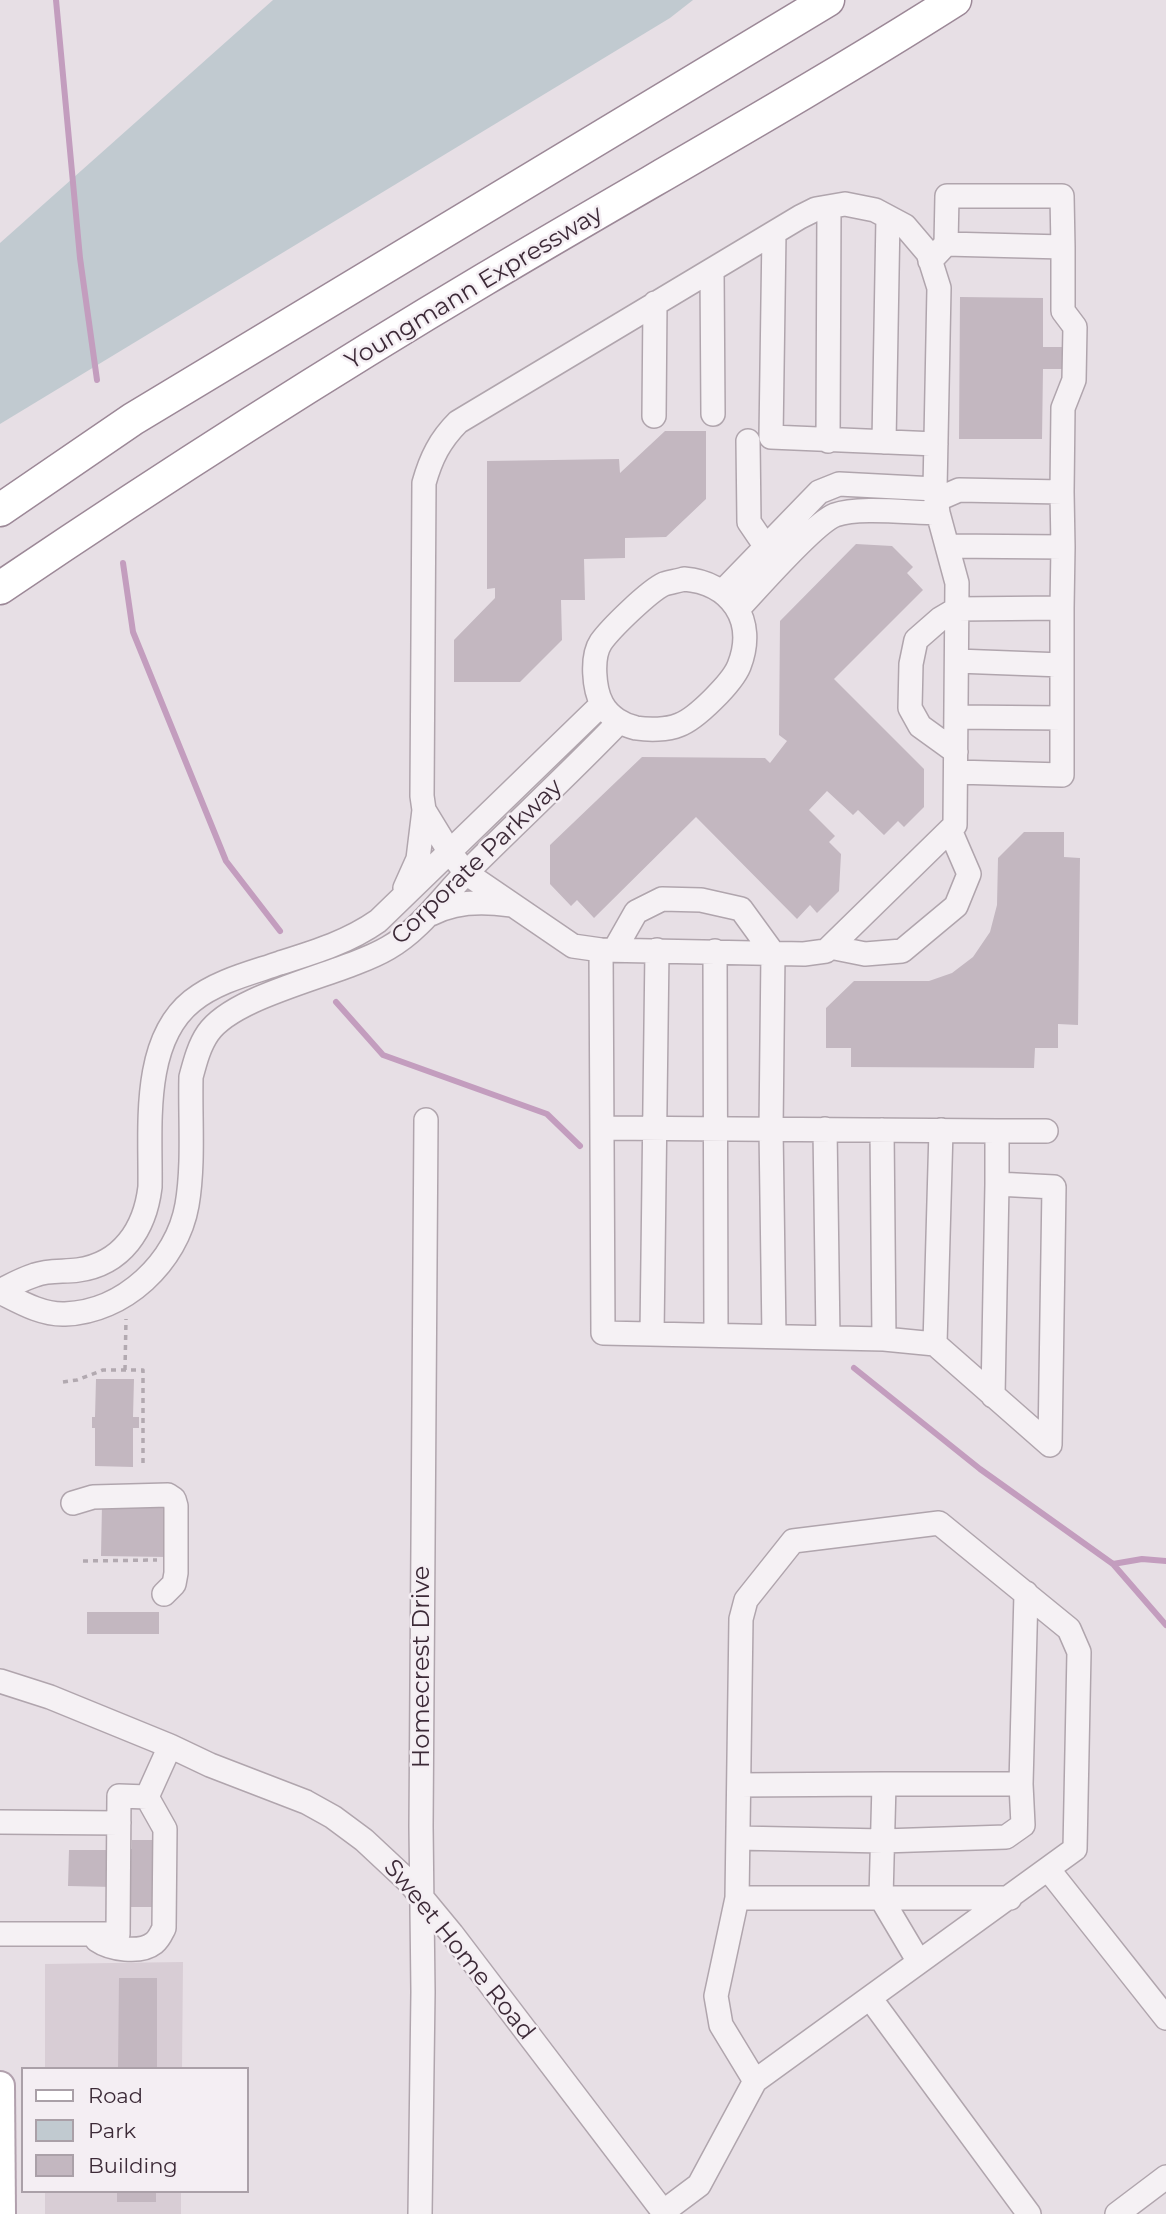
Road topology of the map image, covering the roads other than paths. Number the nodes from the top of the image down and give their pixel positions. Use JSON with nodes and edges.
{"nodes":[{"id":1,"x":955,"y":0,"type":"edge"},
{"id":2,"x":827,"y":1,"type":"edge"},
{"id":3,"x":830,"y":207,"type":"junction"},
{"id":4,"x":888,"y":217,"type":"junction"},
{"id":5,"x":774,"y":233,"type":"junction"},
{"id":6,"x":1063,"y":247,"type":"junction"},
{"id":7,"x":938,"y":253,"type":"junction"},
{"id":8,"x":712,"y":270,"type":"junction"},
{"id":9,"x":655,"y":303,"type":"junction"},
{"id":10,"x":713,"y":414,"type":"dead end"},
{"id":11,"x":654,"y":416,"type":"dead end"},
{"id":12,"x":828,"y":440,"type":"junction"},
{"id":13,"x":748,"y":441,"type":"dead end"},
{"id":14,"x":884,"y":442,"type":"junction"},
{"id":15,"x":936,"y":444,"type":"junction"},
{"id":16,"x":1062,"y":492,"type":"junction"},
{"id":17,"x":936,"y":501,"type":"junction"},
{"id":18,"x":0,"y":510,"type":"edge"},
{"id":19,"x":947,"y":546,"type":"junction"},
{"id":20,"x":765,"y":547,"type":"junction"},
{"id":21,"x":1063,"y":547,"type":"junction"},
{"id":22,"x":783,"y":563,"type":"junction"},
{"id":23,"x":0,"y":589,"type":"edge"},
{"id":24,"x":723,"y":591,"type":"junction"},
{"id":25,"x":1062,"y":608,"type":"junction"},
{"id":26,"x":738,"y":609,"type":"junction"},
{"id":27,"x":957,"y":609,"type":"junction"},
{"id":28,"x":957,"y":661,"type":"junction"},
{"id":29,"x":1062,"y":664,"type":"junction"},
{"id":30,"x":602,"y":704,"type":"junction"},
{"id":31,"x":956,"y":717,"type":"junction"},
{"id":32,"x":1062,"y":718,"type":"junction"},
{"id":33,"x":619,"y":722,"type":"junction"},
{"id":34,"x":956,"y":762,"type":"junction"},
{"id":35,"x":424,"y":810,"type":"junction"},
{"id":36,"x":950,"y":830,"type":"junction"},
{"id":37,"x":449,"y":852,"type":"junction"},
{"id":38,"x":466,"y":873,"type":"junction"},
{"id":39,"x":398,"y":902,"type":"junction"},
{"id":40,"x":514,"y":906,"type":"junction"},
{"id":41,"x":425,"y":917,"type":"junction"},
{"id":42,"x":830,"y":947,"type":"junction"},
{"id":43,"x":608,"y":950,"type":"junction"},
{"id":44,"x":657,"y":950,"type":"junction"},
{"id":45,"x":715,"y":951,"type":"junction"},
{"id":46,"x":773,"y":953,"type":"junction"},
{"id":47,"x":286,"y":961,"type":"junction"},
{"id":48,"x":293,"y":987,"type":"junction"},
{"id":49,"x":426,"y":1120,"type":"dead end"},
{"id":50,"x":602,"y":1128,"type":"junction"},
{"id":51,"x":655,"y":1128,"type":"junction"},
{"id":52,"x":715,"y":1129,"type":"junction"},
{"id":53,"x":771,"y":1129,"type":"junction"},
{"id":54,"x":825,"y":1129,"type":"junction"},
{"id":55,"x":882,"y":1130,"type":"junction"},
{"id":56,"x":941,"y":1130,"type":"junction"},
{"id":57,"x":997,"y":1131,"type":"junction"},
{"id":58,"x":1046,"y":1131,"type":"dead end"},
{"id":59,"x":997,"y":1184,"type":"junction"},
{"id":60,"x":0,"y":1291,"type":"edge"},
{"id":61,"x":652,"y":1334,"type":"junction"},
{"id":62,"x":716,"y":1335,"type":"junction"},
{"id":63,"x":774,"y":1336,"type":"junction"},
{"id":64,"x":828,"y":1338,"type":"junction"},
{"id":65,"x":884,"y":1339,"type":"junction"},
{"id":66,"x":934,"y":1344,"type":"junction"},
{"id":67,"x":993,"y":1396,"type":"junction"},
{"id":68,"x":73,"y":1503,"type":"dead end"},
{"id":69,"x":1026,"y":1593,"type":"junction"},
{"id":70,"x":164,"y":1594,"type":"dead end"},
{"id":71,"x":0,"y":1681,"type":"edge"},
{"id":72,"x":170,"y":1746,"type":"junction"},
{"id":73,"x":884,"y":1784,"type":"junction"},
{"id":74,"x":1021,"y":1784,"type":"junction"},
{"id":75,"x":739,"y":1785,"type":"junction"},
{"id":76,"x":147,"y":1797,"type":"junction"},
{"id":77,"x":0,"y":1822,"type":"edge"},
{"id":78,"x":119,"y":1823,"type":"junction"},
{"id":79,"x":738,"y":1838,"type":"junction"},
{"id":80,"x":883,"y":1841,"type":"junction"},
{"id":81,"x":1048,"y":1870,"type":"junction"},
{"id":82,"x":422,"y":1898,"type":"junction"},
{"id":83,"x":737,"y":1898,"type":"junction"},
{"id":84,"x":881,"y":1898,"type":"junction"},
{"id":85,"x":1010,"y":1898,"type":"junction"},
{"id":86,"x":0,"y":1934,"type":"edge"},
{"id":87,"x":89,"y":1934,"type":"junction"},
{"id":88,"x":919,"y":1962,"type":"junction"},
{"id":89,"x":870,"y":1997,"type":"junction"},
{"id":90,"x":1166,"y":2018,"type":"edge"},
{"id":91,"x":755,"y":2081,"type":"junction"},
{"id":92,"x":0,"y":2086,"type":"edge"},
{"id":93,"x":1166,"y":2177,"type":"edge"},
{"id":94,"x":664,"y":2213,"type":"edge"},
{"id":95,"x":1,"y":2214,"type":"edge"},
{"id":96,"x":420,"y":2214,"type":"edge"},
{"id":97,"x":1029,"y":2214,"type":"edge"},
{"id":98,"x":1117,"y":2214,"type":"edge"}],
"edges":[{"from":1,"to":23,"type":"highway","name":"Youngmann Expressway"},
{"from":2,"to":18,"type":"highway"},
{"from":3,"to":4,"type":"street"},
{"from":3,"to":5,"type":"street"},
{"from":3,"to":12,"type":"street"},
{"from":4,"to":7,"type":"street"},
{"from":4,"to":14,"type":"street"},
{"from":5,"to":8,"type":"street"},
{"from":5,"to":12,"type":"street"},
{"from":6,"to":7,"type":"street"},
{"from":6,"to":7,"type":"street"},
{"from":6,"to":16,"type":"street"},
{"from":7,"to":15,"type":"street"},
{"from":8,"to":9,"type":"street"},
{"from":8,"to":10,"type":"street"},
{"from":9,"to":11,"type":"street"},
{"from":9,"to":35,"type":"street"},
{"from":12,"to":14,"type":"street"},
{"from":13,"to":20,"type":"street"},
{"from":14,"to":15,"type":"street"},
{"from":15,"to":17,"type":"street"},
{"from":16,"to":17,"type":"street"},
{"from":16,"to":21,"type":"street"},
{"from":17,"to":19,"type":"street"},
{"from":17,"to":20,"type":"street"},
{"from":17,"to":22,"type":"street"},
{"from":19,"to":21,"type":"street"},
{"from":19,"to":27,"type":"street"},
{"from":20,"to":22,"type":"street"},
{"from":20,"to":24,"type":"street"},
{"from":21,"to":25,"type":"street"},
{"from":22,"to":26,"type":"street"},
{"from":24,"to":26,"type":"street"},
{"from":24,"to":30,"type":"street"},
{"from":25,"to":27,"type":"street"},
{"from":25,"to":29,"type":"street"},
{"from":26,"to":33,"type":"street"},
{"from":27,"to":28,"type":"street"},
{"from":27,"to":34,"type":"street"},
{"from":28,"to":29,"type":"street"},
{"from":28,"to":31,"type":"street"},
{"from":29,"to":32,"type":"street"},
{"from":30,"to":33,"type":"street"},
{"from":30,"to":37,"type":"street","name":"Corporate Parkway"},
{"from":31,"to":32,"type":"street"},
{"from":31,"to":34,"type":"street"},
{"from":32,"to":34,"type":"street"},
{"from":33,"to":38,"type":"street","name":"Corporate Parkway"},
{"from":34,"to":36,"type":"street"},
{"from":35,"to":37,"type":"street"},
{"from":35,"to":39,"type":"street"},
{"from":36,"to":42,"type":"street"},
{"from":36,"to":42,"type":"street"},
{"from":37,"to":38,"type":"street"},
{"from":37,"to":39,"type":"street","name":"Corporate Parkway"},
{"from":38,"to":40,"type":"street"},
{"from":38,"to":41,"type":"street","name":"Corporate Parkway"},
{"from":39,"to":47,"type":"street","name":"Corporate Parkway"},
{"from":40,"to":41,"type":"street"},
{"from":40,"to":43,"type":"street"},
{"from":41,"to":48,"type":"street","name":"Corporate Parkway"},
{"from":42,"to":46,"type":"street"},
{"from":43,"to":44,"type":"street"},
{"from":43,"to":46,"type":"street"},
{"from":43,"to":50,"type":"street"},
{"from":44,"to":45,"type":"street"},
{"from":44,"to":51,"type":"street"},
{"from":45,"to":46,"type":"street"},
{"from":45,"to":52,"type":"street"},
{"from":46,"to":53,"type":"street"},
{"from":47,"to":48,"type":"street"},
{"from":47,"to":60,"type":"street","name":"Corporate Parkway"},
{"from":48,"to":60,"type":"street","name":"Corporate Parkway"},
{"from":49,"to":82,"type":"street","name":"Homecrest Drive"},
{"from":50,"to":51,"type":"street"},
{"from":50,"to":61,"type":"street"},
{"from":51,"to":52,"type":"street"},
{"from":51,"to":61,"type":"street"},
{"from":52,"to":53,"type":"street"},
{"from":52,"to":62,"type":"street"},
{"from":53,"to":54,"type":"street"},
{"from":53,"to":63,"type":"street"},
{"from":54,"to":55,"type":"street"},
{"from":54,"to":64,"type":"street"},
{"from":55,"to":56,"type":"street"},
{"from":55,"to":65,"type":"street"},
{"from":56,"to":57,"type":"street"},
{"from":56,"to":66,"type":"street"},
{"from":57,"to":58,"type":"street"},
{"from":57,"to":59,"type":"street"},
{"from":59,"to":67,"type":"street"},
{"from":59,"to":67,"type":"street"},
{"from":61,"to":62,"type":"street"},
{"from":62,"to":63,"type":"street"},
{"from":63,"to":64,"type":"street"},
{"from":64,"to":65,"type":"street"},
{"from":65,"to":66,"type":"street"},
{"from":66,"to":67,"type":"street"},
{"from":68,"to":70,"type":"street"},
{"from":69,"to":74,"type":"street"},
{"from":69,"to":75,"type":"street"},
{"from":69,"to":81,"type":"street"},
{"from":71,"to":72,"type":"street","name":"Sweet Home Road"},
{"from":72,"to":76,"type":"street"},
{"from":72,"to":82,"type":"street","name":"Sweet Home Road"},
{"from":73,"to":74,"type":"street"},
{"from":73,"to":75,"type":"street"},
{"from":73,"to":80,"type":"street"},
{"from":74,"to":80,"type":"street"},
{"from":75,"to":79,"type":"street"},
{"from":76,"to":78,"type":"street"},
{"from":76,"to":87,"type":"street"},
{"from":77,"to":78,"type":"street"},
{"from":78,"to":87,"type":"street"},
{"from":79,"to":80,"type":"street"},
{"from":79,"to":83,"type":"street"},
{"from":80,"to":84,"type":"street"},
{"from":81,"to":85,"type":"street"},
{"from":81,"to":90,"type":"street"},
{"from":82,"to":94,"type":"street","name":"Sweet Home Road"},
{"from":82,"to":96,"type":"street","name":"Homecrest Drive"},
{"from":83,"to":84,"type":"street"},
{"from":83,"to":91,"type":"street"},
{"from":84,"to":85,"type":"street"},
{"from":84,"to":88,"type":"street"},
{"from":85,"to":88,"type":"street"},
{"from":86,"to":87,"type":"street"},
{"from":88,"to":89,"type":"street"},
{"from":89,"to":91,"type":"street"},
{"from":89,"to":97,"type":"street"},
{"from":91,"to":94,"type":"street"},
{"from":92,"to":95,"type":"main road"},
{"from":93,"to":98,"type":"street"}]}
